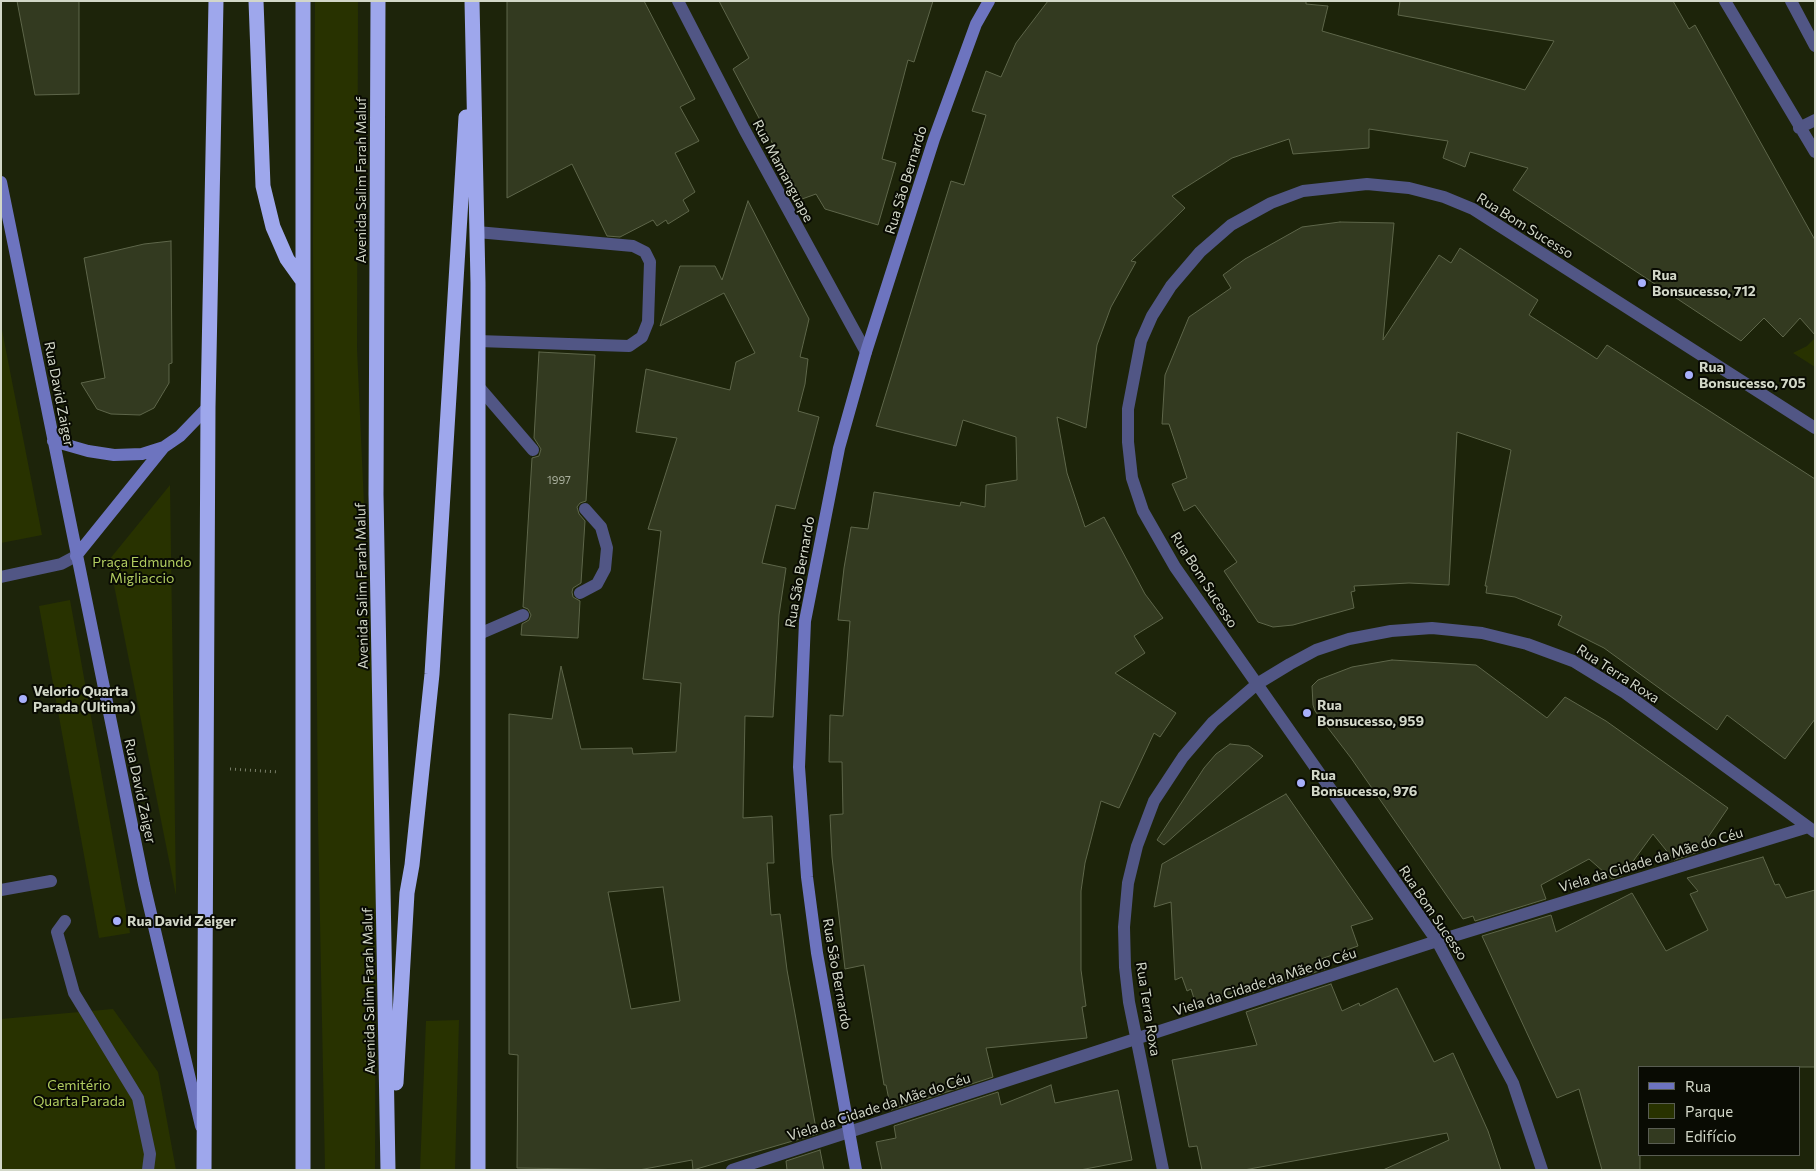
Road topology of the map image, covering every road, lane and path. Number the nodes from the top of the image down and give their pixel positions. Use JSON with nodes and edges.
{"nodes":[{"id":1,"x":216,"y":1,"type":"edge"},
{"id":2,"x":256,"y":1,"type":"edge"},
{"id":3,"x":303,"y":1,"type":"edge"},
{"id":4,"x":378,"y":1,"type":"edge"},
{"id":5,"x":472,"y":1,"type":"edge"},
{"id":6,"x":678,"y":1,"type":"edge"},
{"id":7,"x":989,"y":1,"type":"edge"},
{"id":8,"x":1725,"y":1,"type":"edge"},
{"id":9,"x":1791,"y":1,"type":"edge"},
{"id":10,"x":472,"y":25,"type":"junction"},
{"id":11,"x":1815,"y":46,"type":"edge"},
{"id":12,"x":1815,"y":120,"type":"edge"},
{"id":13,"x":1799,"y":128,"type":"junction"},
{"id":14,"x":1815,"y":152,"type":"edge"},
{"id":15,"x":1,"y":182,"type":"edge"},
{"id":16,"x":477,"y":232,"type":"junction"},
{"id":17,"x":302,"y":280,"type":"junction"},
{"id":18,"x":478,"y":342,"type":"junction"},
{"id":19,"x":866,"y":352,"type":"junction"},
{"id":20,"x":478,"y":386,"type":"junction"},
{"id":21,"x":208,"y":407,"type":"junction"},
{"id":22,"x":1815,"y":428,"type":"edge"},
{"id":23,"x":53,"y":441,"type":"junction"},
{"id":24,"x":164,"y":447,"type":"junction"},
{"id":25,"x":533,"y":450,"type":"dead end"},
{"id":26,"x":585,"y":509,"type":"dead end"},
{"id":27,"x":76,"y":556,"type":"junction"},
{"id":28,"x":1,"y":577,"type":"edge"},
{"id":29,"x":580,"y":593,"type":"dead end"},
{"id":30,"x":522,"y":616,"type":"dead end"},
{"id":31,"x":478,"y":634,"type":"junction"},
{"id":32,"x":1257,"y":684,"type":"junction"},
{"id":33,"x":207,"y":767,"type":"junction"},
{"id":34,"x":304,"y":774,"type":"junction"},
{"id":35,"x":1811,"y":830,"type":"edge"},
{"id":36,"x":51,"y":881,"type":"dead end"},
{"id":37,"x":1,"y":890,"type":"edge"},
{"id":38,"x":65,"y":922,"type":"dead end"},
{"id":39,"x":1437,"y":941,"type":"junction"},
{"id":40,"x":1137,"y":1040,"type":"junction"},
{"id":41,"x":850,"y":1132,"type":"junction"},
{"id":42,"x":204,"y":1139,"type":"junction"},
{"id":43,"x":148,"y":1170,"type":"edge"},
{"id":44,"x":204,"y":1170,"type":"edge"},
{"id":45,"x":303,"y":1170,"type":"edge"},
{"id":46,"x":389,"y":1170,"type":"edge"},
{"id":47,"x":478,"y":1170,"type":"edge"},
{"id":48,"x":732,"y":1170,"type":"edge"},
{"id":49,"x":856,"y":1170,"type":"edge"},
{"id":50,"x":1163,"y":1170,"type":"edge"},
{"id":51,"x":1542,"y":1170,"type":"edge"}],
"edges":[{"from":1,"to":21,"type":"highway"},
{"from":2,"to":17,"type":"highway"},
{"from":3,"to":17,"type":"highway"},
{"from":4,"to":46,"type":"highway","name":"Avenida Salim Farah Maluf"},
{"from":5,"to":10,"type":"highway"},
{"from":6,"to":19,"type":"street","name":"Rua Mamanguape"},
{"from":7,"to":19,"type":"street","name":"Rua São Bernardo"},
{"from":8,"to":13,"type":"street"},
{"from":9,"to":11,"type":"street"},
{"from":10,"to":16,"type":"highway"},
{"from":10,"to":46,"type":"highway"},
{"from":12,"to":13,"type":"street"},
{"from":13,"to":14,"type":"street"},
{"from":15,"to":23,"type":"street","name":"Rua David Zaiger"},
{"from":16,"to":18,"type":"highway"},
{"from":16,"to":18,"type":"street"},
{"from":17,"to":34,"type":"highway"},
{"from":18,"to":20,"type":"highway"},
{"from":19,"to":41,"type":"street","name":"Rua São Bernardo"},
{"from":20,"to":25,"type":"street"},
{"from":20,"to":31,"type":"highway"},
{"from":21,"to":24,"type":"street"},
{"from":21,"to":33,"type":"highway"},
{"from":22,"to":32,"type":"street","name":"Rua Bom Sucesso"},
{"from":23,"to":24,"type":"street"},
{"from":23,"to":27,"type":"street","name":"Rua David Zaiger"},
{"from":24,"to":27,"type":"street"},
{"from":26,"to":29,"type":"street"},
{"from":27,"to":28,"type":"street"},
{"from":27,"to":42,"type":"street","name":"Rua David Zaiger"},
{"from":30,"to":31,"type":"street"},
{"from":31,"to":47,"type":"highway"},
{"from":32,"to":35,"type":"street","name":"Rua Terra Roxa"},
{"from":32,"to":39,"type":"street","name":"Rua Bom Sucesso"},
{"from":32,"to":40,"type":"street","name":"Rua Terra Roxa"},
{"from":33,"to":34,"type":"path"},
{"from":33,"to":42,"type":"highway"},
{"from":34,"to":45,"type":"highway"},
{"from":35,"to":39,"type":"street","name":"Viela da Cidade da Mãe do Céu"},
{"from":36,"to":37,"type":"street"},
{"from":38,"to":43,"type":"street"},
{"from":39,"to":40,"type":"street","name":"Viela da Cidade da Mãe do Céu"},
{"from":39,"to":51,"type":"street","name":"Rua Bom Sucesso"},
{"from":40,"to":41,"type":"street","name":"Viela da Cidade da Mãe do Céu"},
{"from":40,"to":50,"type":"street","name":"Rua Terra Roxa"},
{"from":41,"to":48,"type":"street","name":"Viela da Cidade da Mãe do Céu"},
{"from":41,"to":49,"type":"street","name":"Rua São Bernardo"},
{"from":42,"to":44,"type":"highway"}]}
